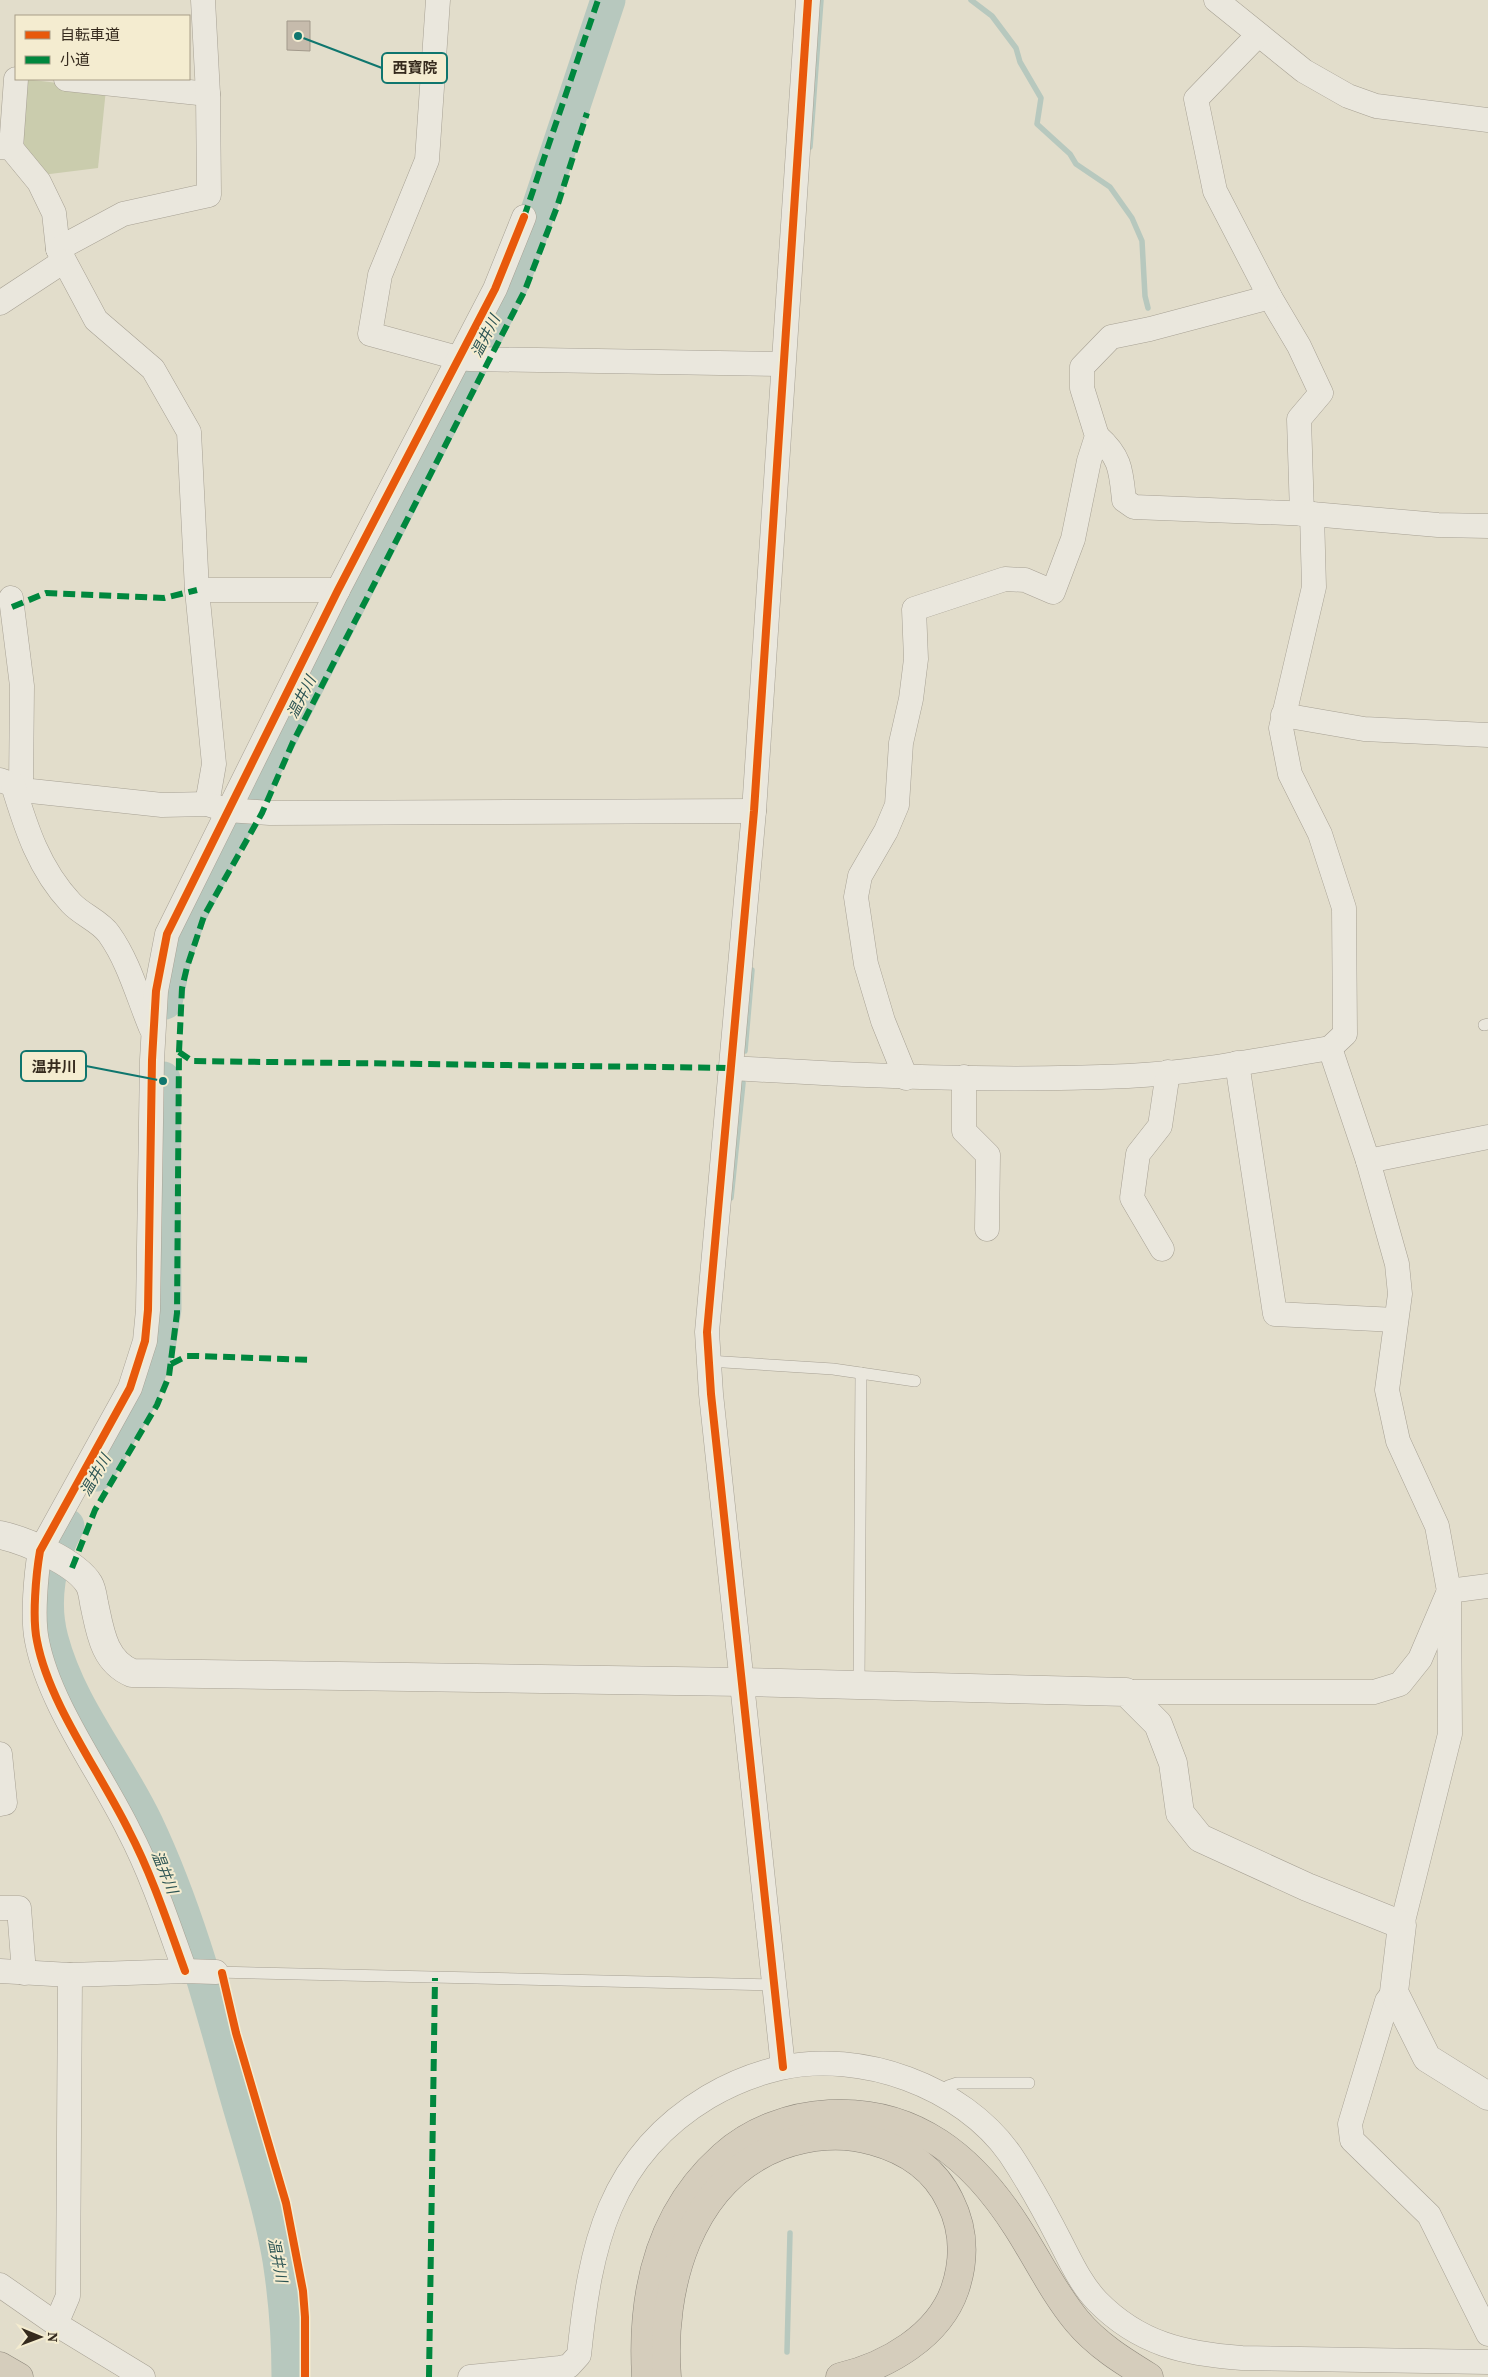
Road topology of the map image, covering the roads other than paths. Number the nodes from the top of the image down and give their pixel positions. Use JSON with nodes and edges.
{"nodes":[{"id":1,"x":203,"y":0,"type":"edge"},
{"id":2,"x":438,"y":0,"type":"edge"},
{"id":3,"x":808,"y":0,"type":"edge"},
{"id":4,"x":1216,"y":0,"type":"edge"},
{"id":5,"x":1258,"y":36,"type":"junction"},
{"id":6,"x":0,"y":75,"type":"edge"},
{"id":7,"x":15,"y":77,"type":"edge"},
{"id":8,"x":16,"y":80,"type":"edge"},
{"id":9,"x":75,"y":80,"type":"edge"},
{"id":10,"x":208,"y":94,"type":"junction"},
{"id":11,"x":1488,"y":120,"type":"edge"},
{"id":12,"x":5,"y":148,"type":"edge"},
{"id":13,"x":524,"y":217,"type":"dead end"},
{"id":14,"x":61,"y":255,"type":"junction"},
{"id":15,"x":1270,"y":297,"type":"junction"},
{"id":16,"x":0,"y":303,"type":"edge"},
{"id":17,"x":458,"y":358,"type":"junction"},
{"id":18,"x":783,"y":364,"type":"junction"},
{"id":19,"x":1097,"y":436,"type":"junction"},
{"id":20,"x":1307,"y":514,"type":"junction"},
{"id":21,"x":1488,"y":526,"type":"edge"},
{"id":22,"x":198,"y":590,"type":"junction"},
{"id":23,"x":338,"y":590,"type":"junction"},
{"id":24,"x":8,"y":604,"type":"edge"},
{"id":25,"x":1283,"y":715,"type":"junction"},
{"id":26,"x":1488,"y":735,"type":"edge"},
{"id":27,"x":11,"y":784,"type":"edge"},
{"id":28,"x":230,"y":809,"type":"junction"},
{"id":29,"x":754,"y":811,"type":"junction"},
{"id":30,"x":153,"y":1035,"type":"junction"},
{"id":31,"x":1330,"y":1048,"type":"junction"},
{"id":32,"x":1237,"y":1063,"type":"junction"},
{"id":33,"x":732,"y":1068,"type":"junction"},
{"id":34,"x":1168,"y":1072,"type":"junction"},
{"id":35,"x":964,"y":1077,"type":"junction"},
{"id":36,"x":906,"y":1078,"type":"junction"},
{"id":37,"x":1488,"y":1137,"type":"edge"},
{"id":38,"x":1368,"y":1161,"type":"junction"},
{"id":39,"x":987,"y":1230,"type":"dead end"},
{"id":40,"x":1162,"y":1249,"type":"dead end"},
{"id":41,"x":1396,"y":1320,"type":"junction"},
{"id":42,"x":708,"y":1361,"type":"junction"},
{"id":43,"x":861,"y":1373,"type":"junction"},
{"id":44,"x":914,"y":1381,"type":"dead end"},
{"id":45,"x":0,"y":1535,"type":"edge"},
{"id":46,"x":52,"y":1557,"type":"junction"},
{"id":47,"x":1488,"y":1586,"type":"edge"},
{"id":48,"x":1449,"y":1591,"type":"junction"},
{"id":49,"x":742,"y":1682,"type":"junction"},
{"id":50,"x":859,"y":1685,"type":"junction"},
{"id":51,"x":1126,"y":1692,"type":"junction"},
{"id":52,"x":0,"y":1754,"type":"edge"},
{"id":53,"x":0,"y":1804,"type":"edge"},
{"id":54,"x":0,"y":1908,"type":"edge"},
{"id":55,"x":1402,"y":1926,"type":"junction"},
{"id":56,"x":0,"y":1971,"type":"edge"},
{"id":57,"x":189,"y":1971,"type":"junction"},
{"id":58,"x":216,"y":1972,"type":"joint"},
{"id":59,"x":24,"y":1973,"type":"junction"},
{"id":60,"x":70,"y":1975,"type":"junction"},
{"id":61,"x":773,"y":1985,"type":"junction"},
{"id":62,"x":1394,"y":1992,"type":"junction"},
{"id":63,"x":783,"y":2067,"type":"junction"},
{"id":64,"x":1029,"y":2083,"type":"dead end"},
{"id":65,"x":943,"y":2095,"type":"junction"},
{"id":66,"x":1488,"y":2096,"type":"edge"},
{"id":67,"x":0,"y":2285,"type":"edge"},
{"id":68,"x":56,"y":2324,"type":"junction"},
{"id":69,"x":1488,"y":2334,"type":"edge"},
{"id":70,"x":1488,"y":2362,"type":"edge"},
{"id":71,"x":0,"y":2366,"type":"edge"},
{"id":72,"x":656,"y":2371,"type":"edge"},
{"id":73,"x":19,"y":2377,"type":"edge"},
{"id":74,"x":142,"y":2377,"type":"edge"},
{"id":75,"x":470,"y":2377,"type":"edge"},
{"id":76,"x":840,"y":2377,"type":"edge"},
{"id":77,"x":1149,"y":2377,"type":"edge"}],
"edges":[{"from":1,"to":10,"type":"street"},
{"from":2,"to":17,"type":"street"},
{"from":3,"to":18,"type":"street"},
{"from":4,"to":5,"type":"street"},
{"from":5,"to":11,"type":"street"},
{"from":5,"to":15,"type":"street"},
{"from":6,"to":7,"type":"street"},
{"from":8,"to":12,"type":"street"},
{"from":9,"to":10,"type":"street"},
{"from":10,"to":14,"type":"street"},
{"from":12,"to":14,"type":"street"},
{"from":13,"to":17,"type":"street"},
{"from":14,"to":16,"type":"street"},
{"from":14,"to":22,"type":"street"},
{"from":15,"to":19,"type":"street"},
{"from":15,"to":20,"type":"street"},
{"from":17,"to":18,"type":"street"},
{"from":17,"to":23,"type":"street"},
{"from":18,"to":29,"type":"street"},
{"from":19,"to":20,"type":"street"},
{"from":19,"to":36,"type":"street"},
{"from":20,"to":21,"type":"street"},
{"from":20,"to":25,"type":"street"},
{"from":22,"to":23,"type":"street"},
{"from":22,"to":28,"type":"street"},
{"from":23,"to":28,"type":"street"},
{"from":24,"to":27,"type":"street"},
{"from":25,"to":26,"type":"street"},
{"from":25,"to":31,"type":"street"},
{"from":27,"to":28,"type":"street"},
{"from":27,"to":30,"type":"street"},
{"from":28,"to":29,"type":"street"},
{"from":28,"to":30,"type":"street"},
{"from":29,"to":33,"type":"street"},
{"from":30,"to":46,"type":"street"},
{"from":31,"to":32,"type":"street"},
{"from":31,"to":38,"type":"street"},
{"from":32,"to":34,"type":"street"},
{"from":32,"to":41,"type":"street"},
{"from":33,"to":36,"type":"street"},
{"from":33,"to":42,"type":"street"},
{"from":34,"to":35,"type":"street"},
{"from":34,"to":40,"type":"street"},
{"from":35,"to":36,"type":"street"},
{"from":35,"to":39,"type":"street"},
{"from":37,"to":38,"type":"street"},
{"from":38,"to":41,"type":"street"},
{"from":41,"to":48,"type":"street"},
{"from":42,"to":43,"type":"lane"},
{"from":42,"to":49,"type":"street"},
{"from":43,"to":44,"type":"lane"},
{"from":43,"to":50,"type":"lane"},
{"from":45,"to":46,"type":"street"},
{"from":46,"to":49,"type":"street"},
{"from":46,"to":57,"type":"street"},
{"from":47,"to":48,"type":"street"},
{"from":48,"to":51,"type":"street"},
{"from":48,"to":55,"type":"street"},
{"from":49,"to":50,"type":"street"},
{"from":49,"to":61,"type":"street"},
{"from":50,"to":51,"type":"street"},
{"from":51,"to":55,"type":"street"},
{"from":52,"to":53,"type":"street"},
{"from":54,"to":59,"type":"street"},
{"from":55,"to":62,"type":"street"},
{"from":56,"to":59,"type":"street"},
{"from":57,"to":58,"type":"street"},
{"from":57,"to":60,"type":"street"},
{"from":58,"to":61,"type":"lane"},
{"from":59,"to":60,"type":"street"},
{"from":60,"to":68,"type":"street"},
{"from":61,"to":63,"type":"street"},
{"from":62,"to":66,"type":"street"},
{"from":62,"to":69,"type":"street"},
{"from":63,"to":65,"type":"street"},
{"from":63,"to":75,"type":"street"},
{"from":64,"to":65,"type":"lane"},
{"from":65,"to":70,"type":"street"},
{"from":67,"to":68,"type":"street"},
{"from":68,"to":74,"type":"street"},
{"from":71,"to":73,"type":"highway"},
{"from":72,"to":76,"type":"highway"},
{"from":72,"to":77,"type":"highway"}]}
